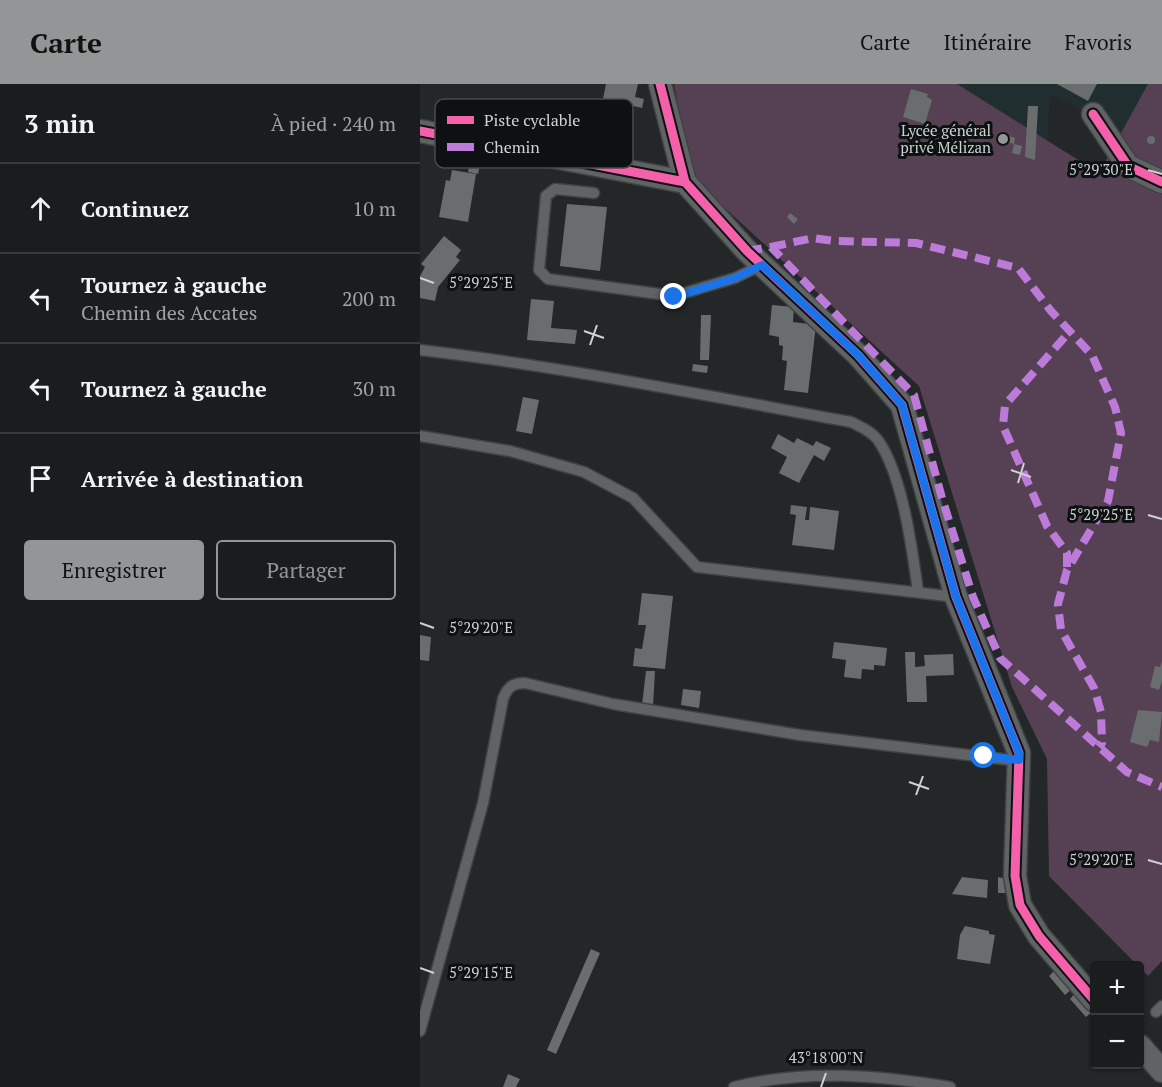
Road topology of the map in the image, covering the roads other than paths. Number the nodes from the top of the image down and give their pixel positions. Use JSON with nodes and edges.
{"nodes":[{"id":1,"x":660,"y":84,"type":"edge"},
{"id":2,"x":1093,"y":114,"type":"dead end"},
{"id":3,"x":420,"y":132,"type":"edge"},
{"id":4,"x":435,"y":135,"type":"edge"},
{"id":5,"x":617,"y":168,"type":"edge"},
{"id":6,"x":684,"y":182,"type":"junction"},
{"id":7,"x":1162,"y":182,"type":"edge"},
{"id":8,"x":594,"y":193,"type":"dead end"},
{"id":9,"x":762,"y":265,"type":"junction"},
{"id":10,"x":420,"y":350,"type":"edge"},
{"id":11,"x":420,"y":436,"type":"edge"},
{"id":12,"x":918,"y":591,"type":"junction"},
{"id":13,"x":956,"y":597,"type":"junction"},
{"id":14,"x":1019,"y":760,"type":"junction"},
{"id":15,"x":1090,"y":994,"type":"edge"},
{"id":16,"x":420,"y":1031,"type":"edge"},
{"id":17,"x":1144,"y":1051,"type":"edge"},
{"id":18,"x":1162,"y":1071,"type":"edge"},
{"id":19,"x":734,"y":1087,"type":"edge"},
{"id":20,"x":950,"y":1087,"type":"edge"}],
"edges":[{"from":1,"to":6,"type":"street"},
{"from":2,"to":7,"type":"street"},
{"from":3,"to":4,"type":"street"},
{"from":5,"to":6,"type":"street"},
{"from":6,"to":9,"type":"street"},
{"from":8,"to":9,"type":"lane"},
{"from":9,"to":13,"type":"street"},
{"from":10,"to":12,"type":"lane"},
{"from":11,"to":12,"type":"lane"},
{"from":12,"to":13,"type":"lane"},
{"from":13,"to":14,"type":"street"},
{"from":14,"to":15,"type":"street"},
{"from":14,"to":16,"type":"lane"},
{"from":17,"to":18,"type":"street"},
{"from":19,"to":20,"type":"lane"}]}
